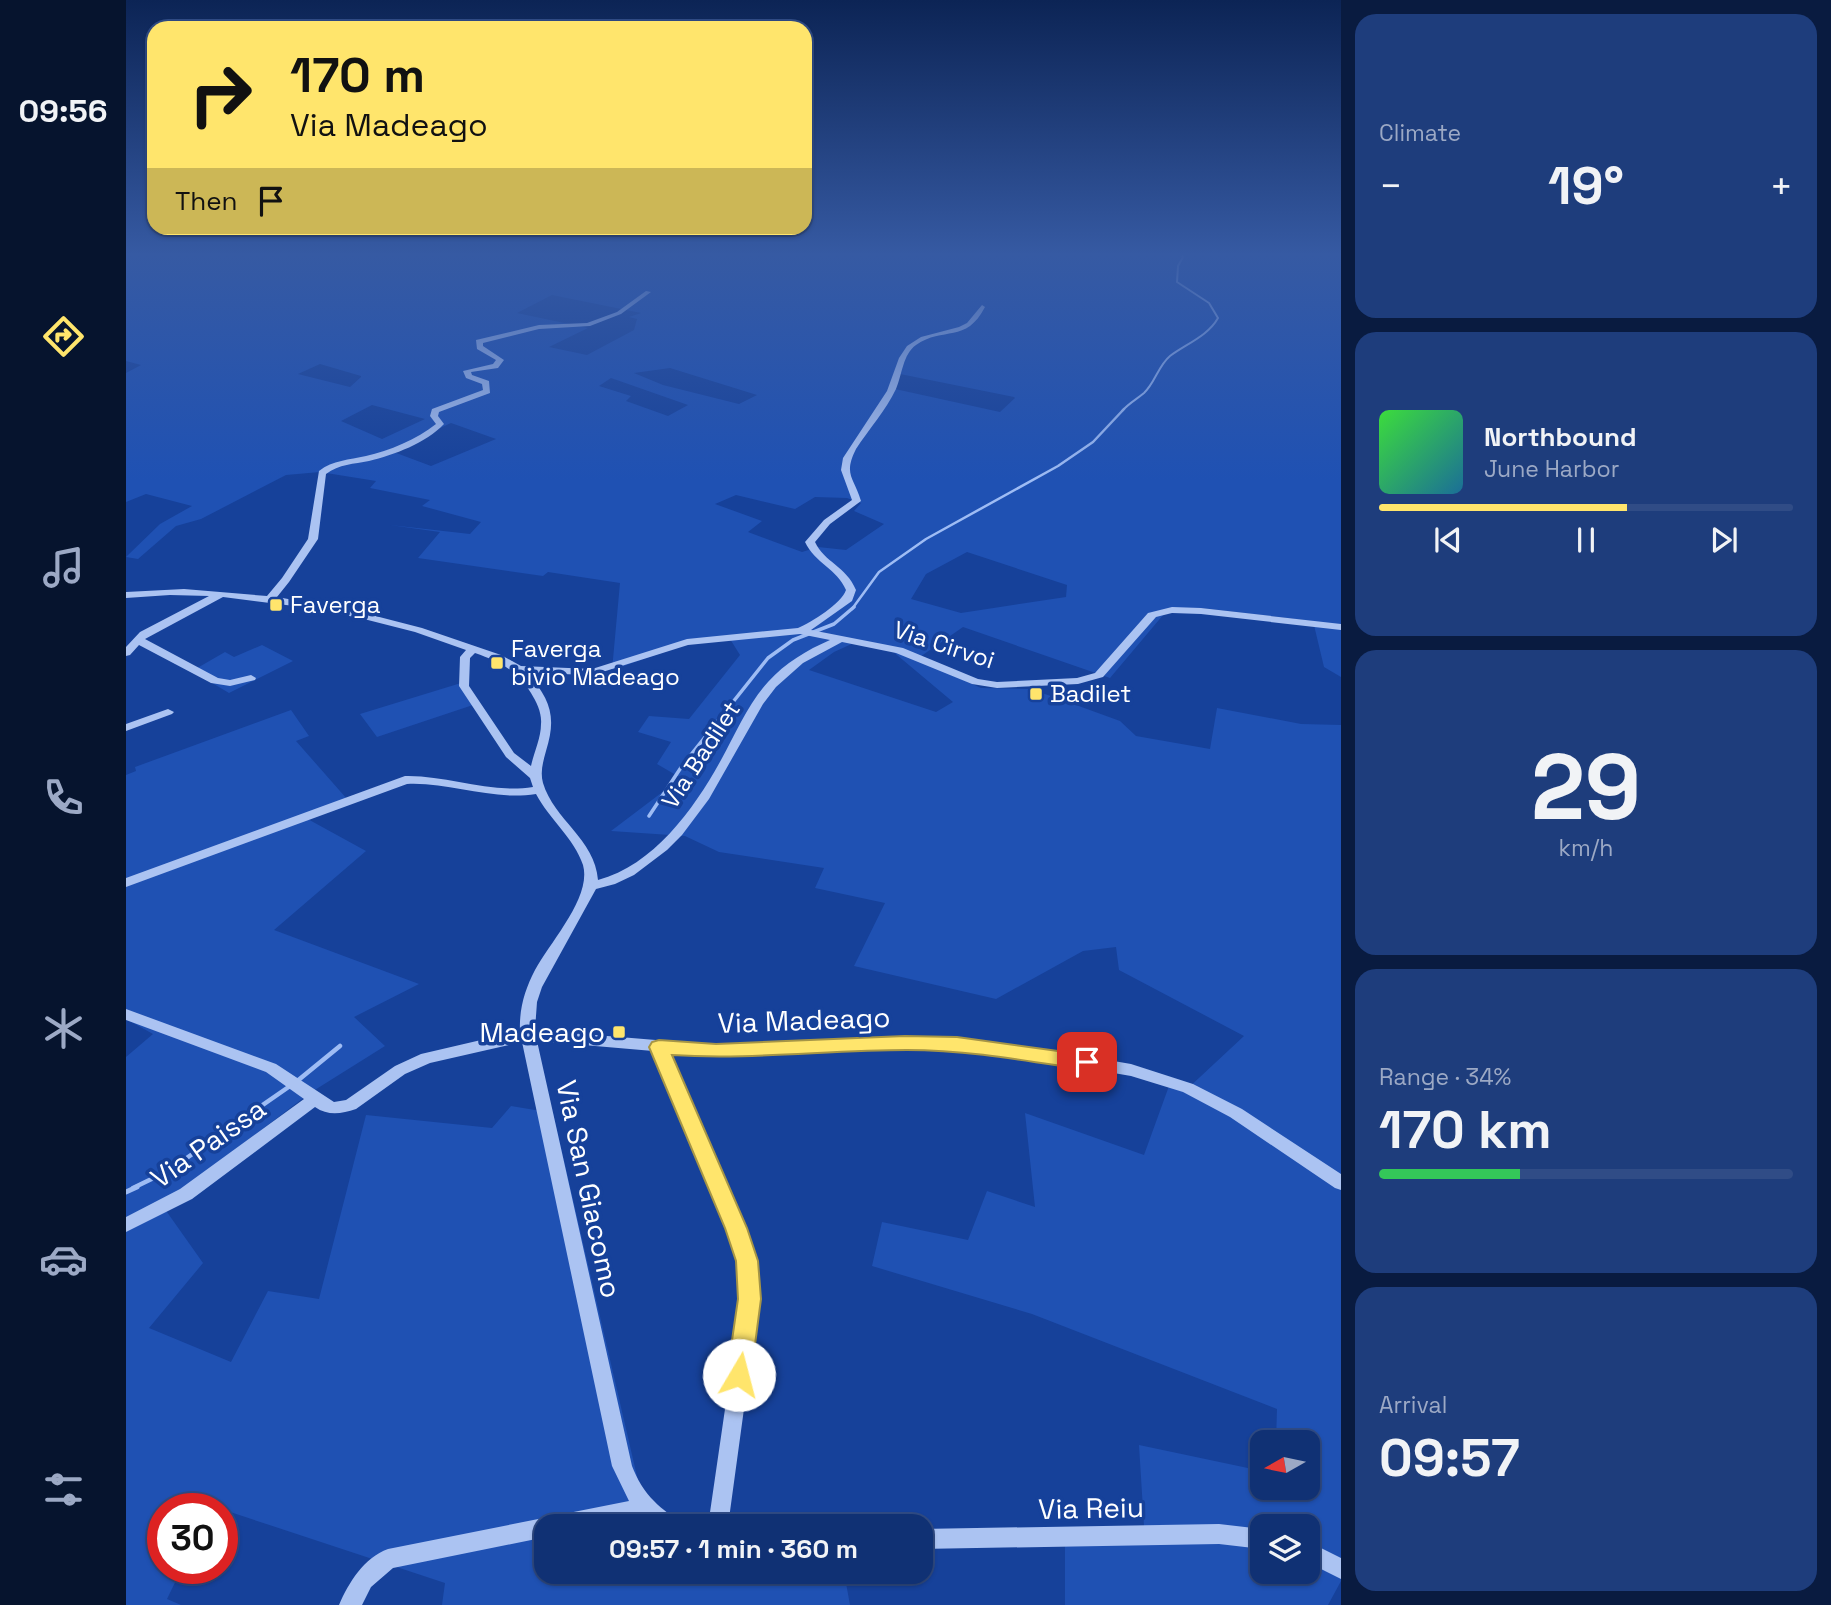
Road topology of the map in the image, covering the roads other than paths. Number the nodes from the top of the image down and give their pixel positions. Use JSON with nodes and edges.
{"nodes":[{"id":1,"x":527,"y":330,"type":"edge"},
{"id":2,"x":963,"y":330,"type":"edge"},
{"id":3,"x":899,"y":374,"type":"joint"},
{"id":4,"x":222,"y":594,"type":"junction"},
{"id":5,"x":126,"y":595,"type":"edge"},
{"id":6,"x":270,"y":599,"type":"junction"},
{"id":7,"x":1341,"y":627,"type":"edge"},
{"id":8,"x":800,"y":631,"type":"junction"},
{"id":9,"x":841,"y":639,"type":"junction"},
{"id":10,"x":138,"y":640,"type":"junction"},
{"id":11,"x":473,"y":649,"type":"junction"},
{"id":12,"x":126,"y":653,"type":"edge"},
{"id":13,"x":519,"y":669,"type":"junction"},
{"id":14,"x":251,"y":678,"type":"dead end"},
{"id":15,"x":168,"y":712,"type":"dead end"},
{"id":16,"x":126,"y":728,"type":"edge"},
{"id":17,"x":538,"y":783,"type":"junction"},
{"id":18,"x":126,"y":883,"type":"edge"},
{"id":19,"x":591,"y":886,"type":"junction"},
{"id":20,"x":126,"y":1014,"type":"edge"},
{"id":21,"x":528,"y":1035,"type":"junction"},
{"id":22,"x":659,"y":1047,"type":"junction"},
{"id":23,"x":316,"y":1098,"type":"junction"},
{"id":24,"x":1341,"y":1182,"type":"edge"},
{"id":25,"x":126,"y":1225,"type":"edge"},
{"id":26,"x":646,"y":1508,"type":"junction"},
{"id":27,"x":615,"y":1514,"type":"edge"},
{"id":28,"x":653,"y":1514,"type":"edge"},
{"id":29,"x":720,"y":1514,"type":"edge"},
{"id":30,"x":534,"y":1529,"type":"edge"},
{"id":31,"x":1250,"y":1538,"type":"edge"},
{"id":32,"x":933,"y":1539,"type":"edge"},
{"id":33,"x":1320,"y":1558,"type":"edge"},
{"id":34,"x":1341,"y":1569,"type":"edge"},
{"id":35,"x":350,"y":1605,"type":"edge"}],
"edges":[{"from":1,"to":6,"type":"street"},
{"from":2,"to":3,"type":"street"},
{"from":3,"to":8,"type":"street"},
{"from":4,"to":5,"type":"street"},
{"from":4,"to":6,"type":"street"},
{"from":4,"to":10,"type":"street"},
{"from":6,"to":11,"type":"street"},
{"from":7,"to":9,"type":"street","name":"Via Cirvoi"},
{"from":8,"to":9,"type":"street","name":"Via Cirvoi"},
{"from":8,"to":13,"type":"street"},
{"from":9,"to":19,"type":"street","name":"Via Badilet"},
{"from":10,"to":12,"type":"street"},
{"from":10,"to":14,"type":"street"},
{"from":11,"to":13,"type":"street"},
{"from":11,"to":17,"type":"street"},
{"from":13,"to":17,"type":"street"},
{"from":15,"to":16,"type":"street"},
{"from":17,"to":18,"type":"street"},
{"from":17,"to":19,"type":"street"},
{"from":19,"to":21,"type":"street","name":"Via San Giacomo"},
{"from":20,"to":23,"type":"street","name":"Via Madeago"},
{"from":21,"to":22,"type":"street","name":"Via Madeago"},
{"from":21,"to":23,"type":"street","name":"Via Madeago"},
{"from":21,"to":26,"type":"street","name":"Via San Giacomo"},
{"from":22,"to":24,"type":"street","name":"Via Madeago"},
{"from":22,"to":29,"type":"street"},
{"from":23,"to":25,"type":"street","name":"Via Paissa"},
{"from":26,"to":27,"type":"street"},
{"from":26,"to":28,"type":"street"},
{"from":30,"to":35,"type":"street"},
{"from":31,"to":32,"type":"street","name":"Via Reiu"},
{"from":33,"to":34,"type":"street"}]}
